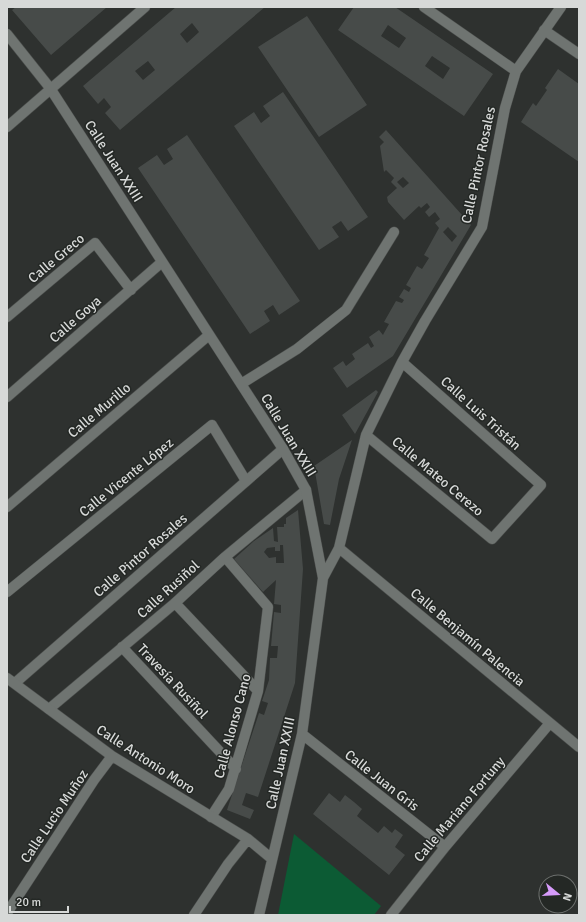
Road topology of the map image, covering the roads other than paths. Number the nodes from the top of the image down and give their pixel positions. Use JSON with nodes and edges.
{"nodes":[{"id":1,"x":145,"y":7,"type":"edge"},
{"id":2,"x":424,"y":7,"type":"edge"},
{"id":3,"x":560,"y":7,"type":"edge"},
{"id":4,"x":544,"y":30,"type":"junction"},
{"id":5,"x":7,"y":34,"type":"edge"},
{"id":6,"x":579,"y":54,"type":"edge"},
{"id":7,"x":516,"y":71,"type":"junction"},
{"id":8,"x":50,"y":88,"type":"junction"},
{"id":9,"x":7,"y":127,"type":"edge"},
{"id":10,"x":394,"y":232,"type":"dead end"},
{"id":11,"x":162,"y":262,"type":"junction"},
{"id":12,"x":131,"y":290,"type":"junction"},
{"id":13,"x":7,"y":317,"type":"edge"},
{"id":14,"x":209,"y":335,"type":"junction"},
{"id":15,"x":401,"y":365,"type":"junction"},
{"id":16,"x":241,"y":384,"type":"junction"},
{"id":17,"x":7,"y":397,"type":"edge"},
{"id":18,"x":366,"y":435,"type":"junction"},
{"id":19,"x":283,"y":449,"type":"junction"},
{"id":20,"x":246,"y":481,"type":"junction"},
{"id":21,"x":306,"y":490,"type":"junction"},
{"id":22,"x":7,"y":507,"type":"edge"},
{"id":23,"x":492,"y":539,"type":"joint"},
{"id":24,"x":339,"y":548,"type":"junction"},
{"id":25,"x":225,"y":557,"type":"junction"},
{"id":26,"x":323,"y":578,"type":"junction"},
{"id":27,"x":7,"y":592,"type":"edge"},
{"id":28,"x":175,"y":603,"type":"junction"},
{"id":29,"x":122,"y":647,"type":"junction"},
{"id":30,"x":11,"y":681,"type":"edge"},
{"id":31,"x":258,"y":691,"type":"junction"},
{"id":32,"x":49,"y":709,"type":"junction"},
{"id":33,"x":550,"y":723,"type":"junction"},
{"id":34,"x":302,"y":734,"type":"junction"},
{"id":35,"x":579,"y":747,"type":"edge"},
{"id":36,"x":112,"y":756,"type":"junction"},
{"id":37,"x":236,"y":769,"type":"junction"},
{"id":38,"x":211,"y":817,"type":"junction"},
{"id":39,"x":248,"y":839,"type":"junction"},
{"id":40,"x":445,"y":847,"type":"junction"},
{"id":41,"x":272,"y":859,"type":"junction"},
{"id":42,"x":7,"y":912,"type":"edge"},
{"id":43,"x":194,"y":915,"type":"edge"},
{"id":44,"x":259,"y":915,"type":"edge"},
{"id":45,"x":391,"y":915,"type":"edge"}],
"edges":[{"from":1,"to":8,"type":"street"},
{"from":2,"to":7,"type":"street"},
{"from":3,"to":4,"type":"street","name":"Calle Pintor Rosales"},
{"from":4,"to":6,"type":"street"},
{"from":4,"to":7,"type":"street","name":"Calle Pintor Rosales"},
{"from":5,"to":8,"type":"street","name":"Calle Juan XXIII"},
{"from":7,"to":15,"type":"street","name":"Calle Pintor Rosales"},
{"from":8,"to":9,"type":"street"},
{"from":8,"to":11,"type":"street","name":"Calle Juan XXIII"},
{"from":10,"to":16,"type":"street"},
{"from":11,"to":12,"type":"street","name":"Calle Goya"},
{"from":11,"to":14,"type":"street","name":"Calle Juan XXIII"},
{"from":12,"to":13,"type":"street","name":"Calle Greco"},
{"from":12,"to":17,"type":"street","name":"Calle Goya"},
{"from":14,"to":16,"type":"street","name":"Calle Juan XXIII"},
{"from":14,"to":22,"type":"street","name":"Calle Murillo"},
{"from":15,"to":18,"type":"street","name":"Calle Pintor Rosales"},
{"from":15,"to":23,"type":"street","name":"Calle Luis Tristán"},
{"from":16,"to":19,"type":"street","name":"Calle Juan XXIII"},
{"from":18,"to":23,"type":"street","name":"Calle Mateo Cerezo"},
{"from":18,"to":24,"type":"street","name":"Calle Pintor Rosales"},
{"from":19,"to":20,"type":"street","name":"Calle Pintor Rosales"},
{"from":19,"to":21,"type":"street","name":"Calle Juan XXIII"},
{"from":20,"to":27,"type":"street","name":"Calle Vicente López"},
{"from":20,"to":30,"type":"street","name":"Calle Pintor Rosales"},
{"from":21,"to":25,"type":"street","name":"Calle Rusiñol"},
{"from":21,"to":26,"type":"street","name":"Calle Juan XXIII"},
{"from":24,"to":26,"type":"street","name":"Calle Pintor Rosales"},
{"from":24,"to":33,"type":"street","name":"Calle Benjamín Palencia"},
{"from":25,"to":28,"type":"street","name":"Calle Rusiñol"},
{"from":25,"to":31,"type":"street","name":"Calle Alonso Cano"},
{"from":26,"to":34,"type":"street","name":"Calle Juan XXIII"},
{"from":28,"to":29,"type":"street","name":"Calle Rusiñol"},
{"from":28,"to":31,"type":"street"},
{"from":29,"to":32,"type":"street","name":"Calle Rusiñol"},
{"from":29,"to":37,"type":"street","name":"Travesía Rusiñol"},
{"from":30,"to":32,"type":"street","name":"Calle Antonio Moro"},
{"from":31,"to":37,"type":"street","name":"Calle Alonso Cano"},
{"from":32,"to":36,"type":"street","name":"Calle Antonio Moro"},
{"from":33,"to":35,"type":"street","name":"Calle Benjamín Palencia"},
{"from":33,"to":40,"type":"street","name":"Calle Mariano Fortuny"},
{"from":34,"to":40,"type":"street","name":"Calle Juan Gris"},
{"from":34,"to":41,"type":"street","name":"Calle Juan XXIII"},
{"from":36,"to":38,"type":"street","name":"Calle Antonio Moro"},
{"from":36,"to":42,"type":"street","name":"Calle Lucio Muñoz"},
{"from":37,"to":38,"type":"street","name":"Calle Alonso Cano"},
{"from":38,"to":39,"type":"street","name":"Calle Antonio Moro"},
{"from":39,"to":41,"type":"street","name":"Calle Antonio Moro"},
{"from":39,"to":43,"type":"street"},
{"from":40,"to":45,"type":"street","name":"Calle Mariano Fortuny"},
{"from":41,"to":44,"type":"street","name":"Calle Juan XXIII"}]}
